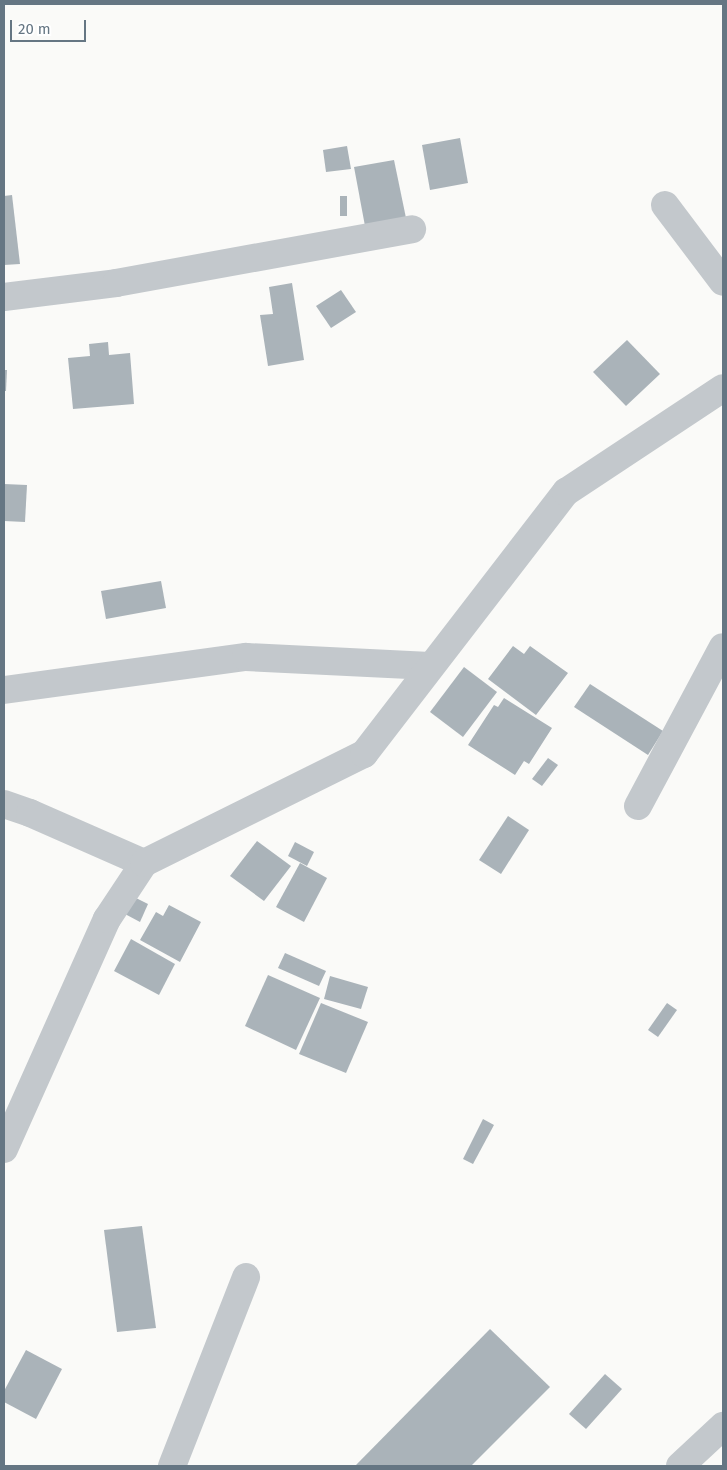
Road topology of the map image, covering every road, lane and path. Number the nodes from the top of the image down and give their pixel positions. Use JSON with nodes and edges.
{"nodes":[{"id":1,"x":665,"y":205,"type":"dead end"},
{"id":2,"x":412,"y":228,"type":"dead end"},
{"id":3,"x":723,"y":282,"type":"edge"},
{"id":4,"x":4,"y":297,"type":"edge"},
{"id":5,"x":723,"y":388,"type":"edge"},
{"id":6,"x":723,"y":647,"type":"edge"},
{"id":7,"x":430,"y":666,"type":"junction"},
{"id":8,"x":4,"y":690,"type":"edge"},
{"id":9,"x":4,"y":804,"type":"edge"},
{"id":10,"x":638,"y":806,"type":"dead end"},
{"id":11,"x":144,"y":863,"type":"junction"},
{"id":12,"x":4,"y":1149,"type":"edge"},
{"id":13,"x":246,"y":1278,"type":"dead end"},
{"id":14,"x":723,"y":1426,"type":"edge"},
{"id":15,"x":172,"y":1466,"type":"edge"},
{"id":16,"x":680,"y":1466,"type":"edge"}],
"edges":[{"from":1,"to":3,"type":"street"},
{"from":2,"to":4,"type":"street"},
{"from":5,"to":7,"type":"street"},
{"from":6,"to":10,"type":"street"},
{"from":7,"to":8,"type":"street"},
{"from":7,"to":11,"type":"street"},
{"from":9,"to":11,"type":"street"},
{"from":11,"to":12,"type":"street"},
{"from":13,"to":15,"type":"street"},
{"from":14,"to":16,"type":"street"}]}
